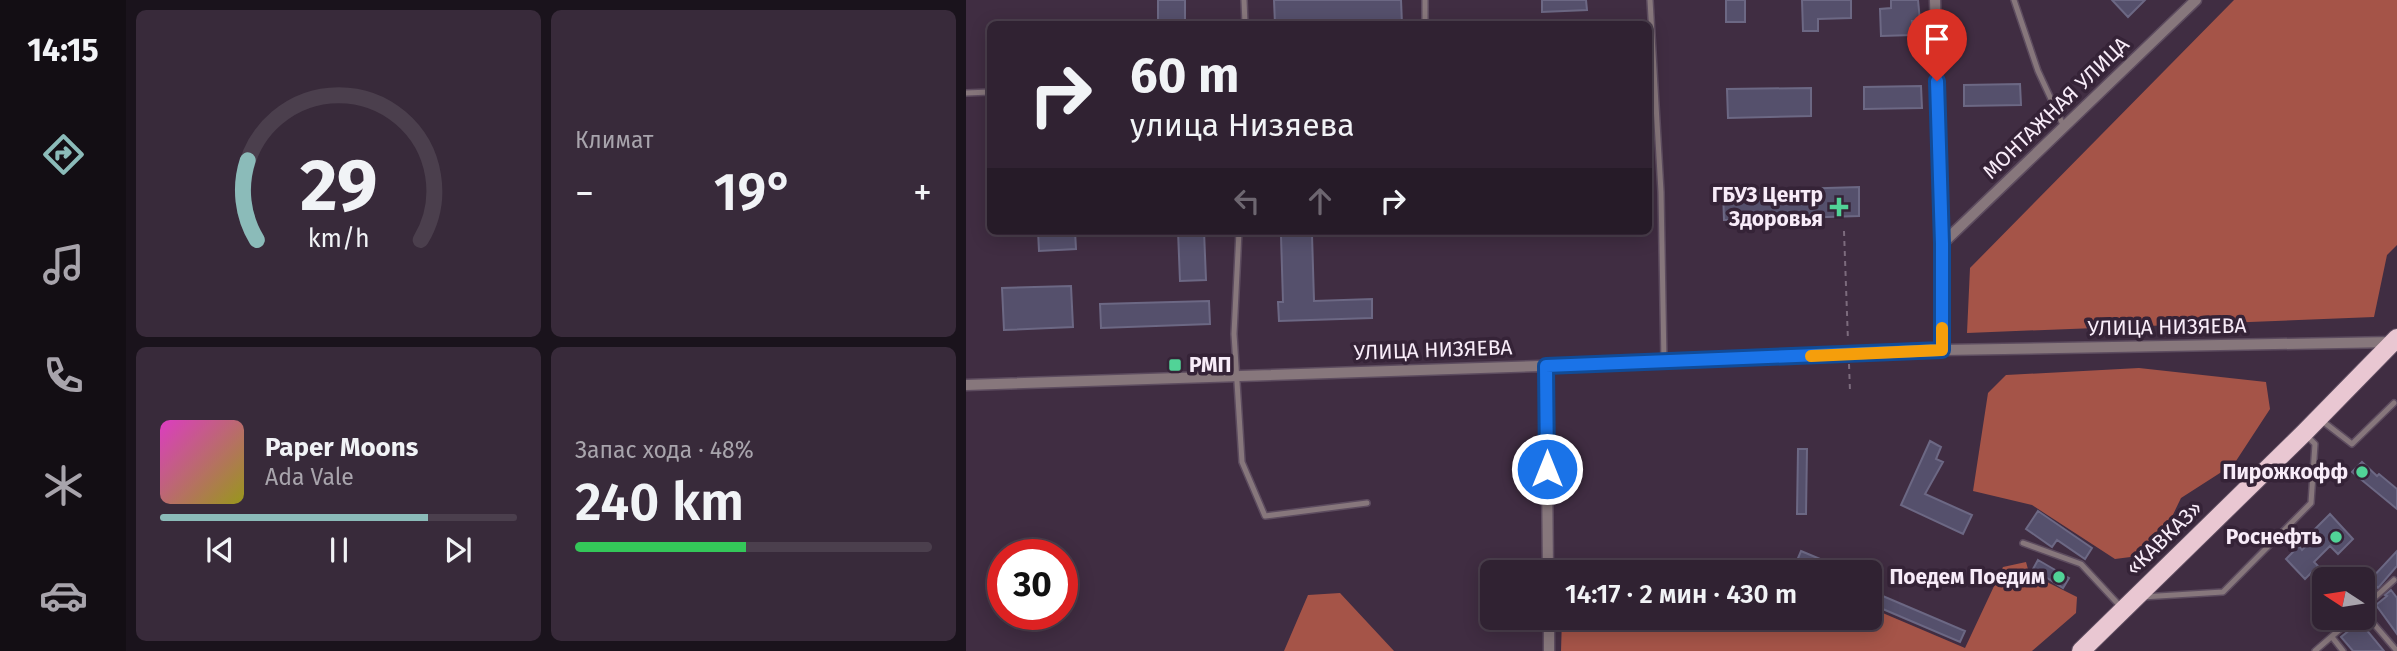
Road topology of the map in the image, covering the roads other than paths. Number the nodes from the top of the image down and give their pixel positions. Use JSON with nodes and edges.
{"nodes":[{"id":1,"x":1244,"y":0,"type":"edge"},
{"id":2,"x":1425,"y":0,"type":"edge"},
{"id":3,"x":1650,"y":0,"type":"edge"},
{"id":4,"x":1935,"y":0,"type":"edge"},
{"id":5,"x":2014,"y":0,"type":"edge"},
{"id":6,"x":2189,"y":2,"type":"edge"},
{"id":7,"x":1245,"y":21,"type":"edge"},
{"id":8,"x":1426,"y":21,"type":"edge"},
{"id":9,"x":1651,"y":21,"type":"edge"},
{"id":10,"x":1652,"y":35,"type":"edge"},
{"id":11,"x":987,"y":92,"type":"edge"},
{"id":12,"x":966,"y":93,"type":"edge"},
{"id":13,"x":2064,"y":127,"type":"junction"},
{"id":14,"x":1240,"y":235,"type":"edge"},
{"id":15,"x":1942,"y":244,"type":"junction"},
{"id":16,"x":2395,"y":340,"type":"edge"},
{"id":17,"x":1942,"y":350,"type":"junction"},
{"id":18,"x":1664,"y":362,"type":"junction"},
{"id":19,"x":1546,"y":366,"type":"junction"},
{"id":20,"x":1236,"y":376,"type":"junction"},
{"id":21,"x":966,"y":385,"type":"edge"},
{"id":22,"x":2394,"y":403,"type":"dead end"},
{"id":23,"x":2319,"y":418,"type":"junction"},
{"id":24,"x":2304,"y":433,"type":"junction"},
{"id":25,"x":1367,"y":503,"type":"dead end"},
{"id":26,"x":2023,"y":543,"type":"dead end"},
{"id":27,"x":1548,"y":560,"type":"edge"},
{"id":28,"x":2396,"y":580,"type":"edge"},
{"id":29,"x":2375,"y":599,"type":"edge"},
{"id":30,"x":2129,"y":604,"type":"junction"},
{"id":31,"x":2375,"y":625,"type":"edge"},
{"id":32,"x":1549,"y":630,"type":"edge"},
{"id":33,"x":2340,"y":630,"type":"edge"},
{"id":34,"x":2332,"y":637,"type":"junction"},
{"id":35,"x":1549,"y":651,"type":"edge"},
{"id":36,"x":2081,"y":651,"type":"edge"},
{"id":37,"x":2315,"y":651,"type":"edge"},
{"id":38,"x":2343,"y":651,"type":"edge"},
{"id":39,"x":2397,"y":651,"type":"edge"}],
"edges":[{"from":1,"to":7,"type":"lane"},
{"from":2,"to":8,"type":"lane"},
{"from":3,"to":9,"type":"lane"},
{"from":4,"to":15,"type":"street"},
{"from":5,"to":13,"type":"lane"},
{"from":6,"to":13,"type":"street","name":"МОНТАЖНАЯ УЛИЦА"},
{"from":10,"to":18,"type":"lane"},
{"from":11,"to":12,"type":"lane"},
{"from":13,"to":15,"type":"street","name":"МОНТАЖНАЯ УЛИЦА"},
{"from":14,"to":20,"type":"lane"},
{"from":15,"to":17,"type":"street"},
{"from":16,"to":17,"type":"street","name":"УЛИЦА НИЗЯЕВА"},
{"from":16,"to":23,"type":"highway","name":"«КАВКАЗ»"},
{"from":17,"to":18,"type":"street","name":"УЛИЦА НИЗЯЕВА"},
{"from":18,"to":19,"type":"street","name":"УЛИЦА НИЗЯЕВА"},
{"from":19,"to":20,"type":"street","name":"УЛИЦА НИЗЯЕВА"},
{"from":19,"to":27,"type":"street"},
{"from":20,"to":21,"type":"street","name":"УЛИЦА НИЗЯЕВА"},
{"from":20,"to":25,"type":"lane"},
{"from":22,"to":23,"type":"lane"},
{"from":23,"to":24,"type":"highway","name":"«КАВКАЗ»"},
{"from":24,"to":30,"type":"highway","name":"«КАВКАЗ»"},
{"from":24,"to":30,"type":"lane"},
{"from":26,"to":30,"type":"lane"},
{"from":28,"to":29,"type":"lane"},
{"from":30,"to":36,"type":"highway","name":"«КАВКАЗ»"},
{"from":31,"to":39,"type":"lane"},
{"from":32,"to":35,"type":"street"},
{"from":33,"to":34,"type":"lane"},
{"from":34,"to":37,"type":"lane"},
{"from":34,"to":38,"type":"lane"}]}
